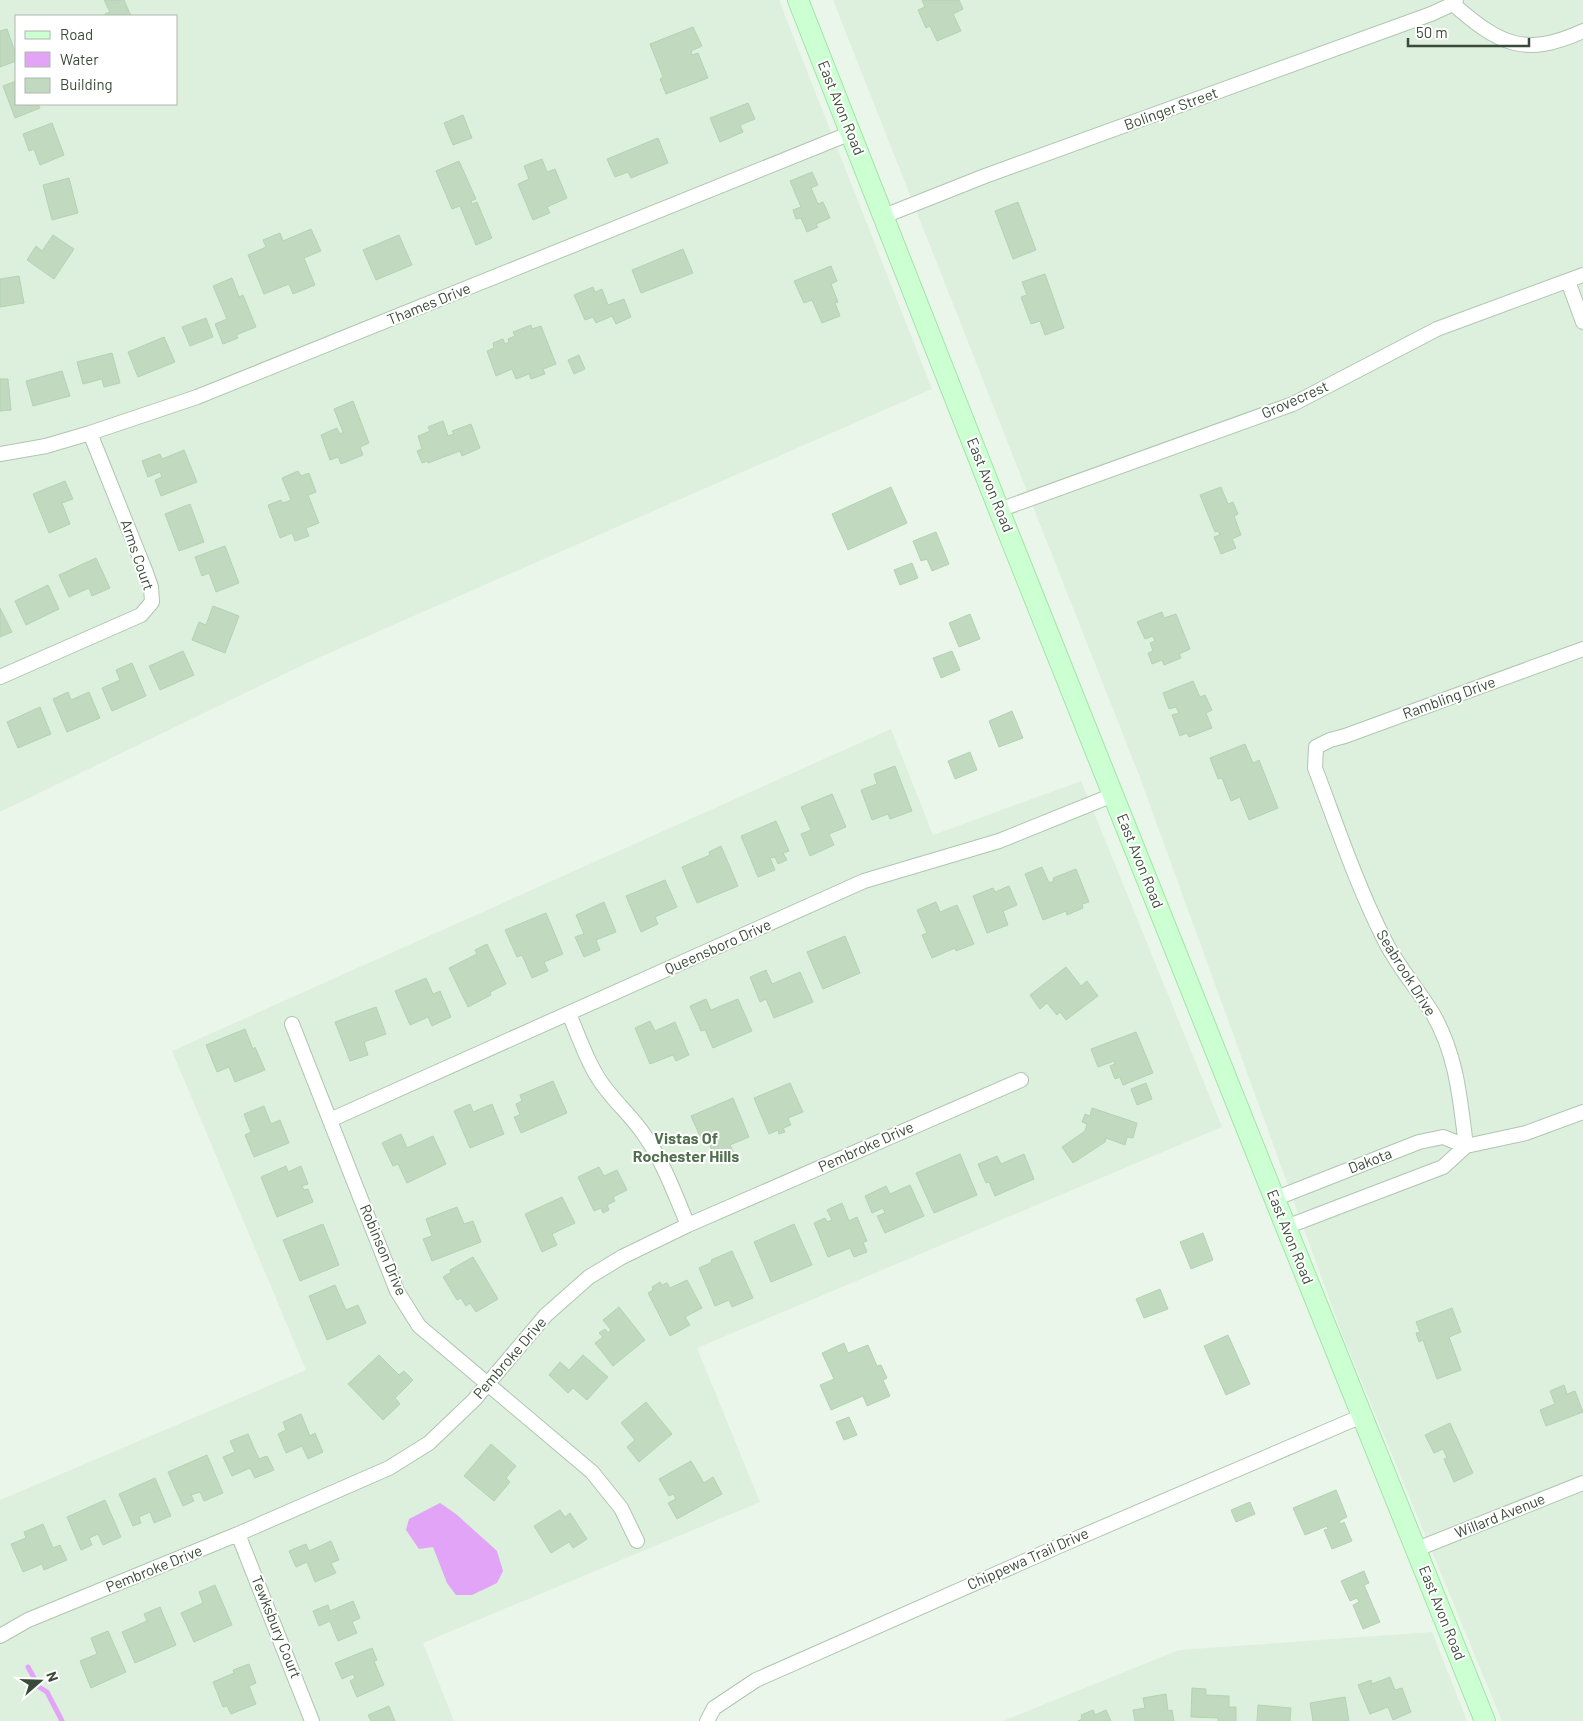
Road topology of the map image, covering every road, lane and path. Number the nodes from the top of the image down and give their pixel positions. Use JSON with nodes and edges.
{"nodes":[{"id":1,"x":798,"y":0,"type":"edge"},
{"id":2,"x":1455,"y":2,"type":"edge"},
{"id":3,"x":1583,"y":31,"type":"edge"},
{"id":4,"x":851,"y":133,"type":"junction"},
{"id":5,"x":884,"y":216,"type":"junction"},
{"id":6,"x":1583,"y":275,"type":"edge"},
{"id":7,"x":1568,"y":281,"type":"junction"},
{"id":8,"x":1583,"y":322,"type":"edge"},
{"id":9,"x":90,"y":433,"type":"junction"},
{"id":10,"x":0,"y":454,"type":"edge"},
{"id":11,"x":1000,"y":510,"type":"junction"},
{"id":12,"x":1583,"y":649,"type":"edge"},
{"id":13,"x":0,"y":677,"type":"edge"},
{"id":14,"x":1316,"y":747,"type":"joint"},
{"id":15,"x":1113,"y":794,"type":"junction"},
{"id":16,"x":569,"y":1014,"type":"junction"},
{"id":17,"x":292,"y":1024,"type":"dead end"},
{"id":18,"x":1021,"y":1080,"type":"dead end"},
{"id":19,"x":1583,"y":1112,"type":"edge"},
{"id":20,"x":330,"y":1120,"type":"junction"},
{"id":21,"x":1466,"y":1146,"type":"junction"},
{"id":22,"x":1274,"y":1198,"type":"junction"},
{"id":23,"x":688,"y":1225,"type":"junction"},
{"id":24,"x":1286,"y":1227,"type":"junction"},
{"id":25,"x":488,"y":1384,"type":"junction"},
{"id":26,"x":1362,"y":1416,"type":"junction"},
{"id":27,"x":1583,"y":1483,"type":"edge"},
{"id":28,"x":238,"y":1534,"type":"junction"},
{"id":29,"x":637,"y":1541,"type":"dead end"},
{"id":30,"x":1417,"y":1549,"type":"junction"},
{"id":31,"x":0,"y":1636,"type":"edge"},
{"id":32,"x":312,"y":1721,"type":"edge"},
{"id":33,"x":707,"y":1721,"type":"edge"},
{"id":34,"x":1485,"y":1721,"type":"edge"}],
"edges":[{"from":1,"to":4,"type":"main road","name":"East Avon Road"},
{"from":2,"to":3,"type":"street"},
{"from":2,"to":5,"type":"street","name":"Bolinger Street"},
{"from":4,"to":5,"type":"main road","name":"East Avon Road"},
{"from":4,"to":9,"type":"street","name":"Thames Drive"},
{"from":5,"to":11,"type":"main road","name":"East Avon Road"},
{"from":6,"to":7,"type":"street","name":"Grovecrest"},
{"from":7,"to":8,"type":"street"},
{"from":7,"to":11,"type":"street","name":"Grovecrest"},
{"from":9,"to":10,"type":"street","name":"Thames Drive"},
{"from":9,"to":13,"type":"street","name":"Arms Court"},
{"from":11,"to":15,"type":"main road","name":"East Avon Road"},
{"from":12,"to":14,"type":"street","name":"Rambling Drive"},
{"from":14,"to":21,"type":"street","name":"Seabrook Drive"},
{"from":15,"to":16,"type":"street","name":"Queensboro Drive"},
{"from":15,"to":22,"type":"main road","name":"East Avon Road"},
{"from":16,"to":20,"type":"street","name":"Queensboro Drive"},
{"from":16,"to":23,"type":"street"},
{"from":17,"to":20,"type":"street","name":"Robinson Drive"},
{"from":18,"to":23,"type":"street","name":"Pembroke Drive"},
{"from":19,"to":21,"type":"street"},
{"from":20,"to":25,"type":"street","name":"Robinson Drive"},
{"from":21,"to":22,"type":"street","name":"Dakota"},
{"from":21,"to":24,"type":"street"},
{"from":22,"to":24,"type":"main road","name":"East Avon Road"},
{"from":23,"to":25,"type":"street","name":"Pembroke Drive"},
{"from":24,"to":26,"type":"main road","name":"East Avon Road"},
{"from":25,"to":28,"type":"street","name":"Pembroke Drive"},
{"from":25,"to":29,"type":"street","name":"Robinson Drive"},
{"from":26,"to":30,"type":"main road","name":"East Avon Road"},
{"from":26,"to":33,"type":"street","name":"Chippewa Trail Drive"},
{"from":27,"to":30,"type":"street","name":"Willard Avenue"},
{"from":28,"to":31,"type":"street","name":"Pembroke Drive"},
{"from":28,"to":32,"type":"street","name":"Tewksbury Court"},
{"from":30,"to":34,"type":"main road","name":"East Avon Road"}]}
